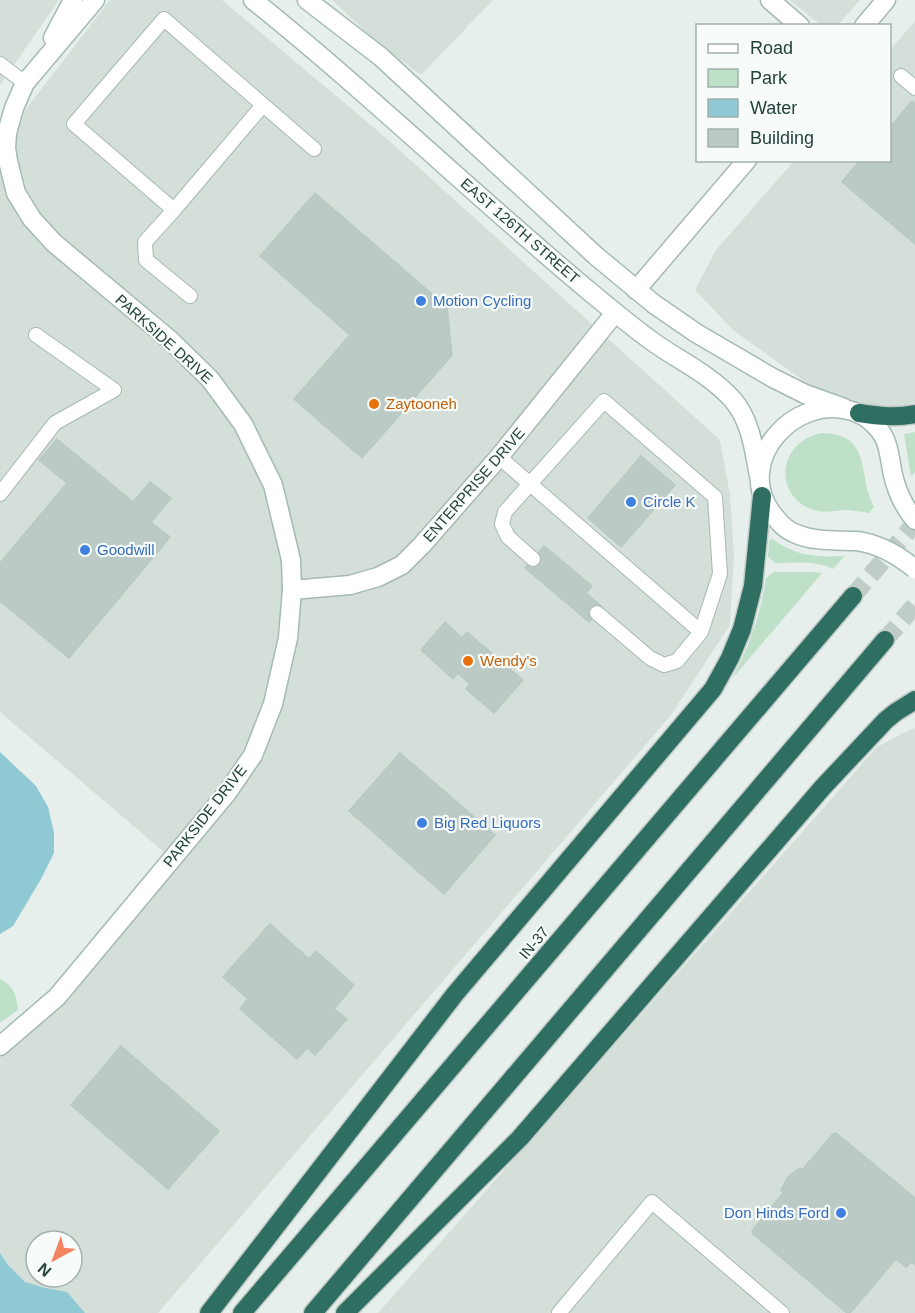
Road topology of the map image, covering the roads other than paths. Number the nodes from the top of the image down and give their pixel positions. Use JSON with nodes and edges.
{"nodes":[{"id":1,"x":74,"y":0,"type":"edge"},
{"id":2,"x":95,"y":0,"type":"edge"},
{"id":3,"x":253,"y":0,"type":"edge"},
{"id":4,"x":307,"y":0,"type":"edge"},
{"id":5,"x":770,"y":0,"type":"edge"},
{"id":6,"x":886,"y":0,"type":"edge"},
{"id":7,"x":798,"y":24,"type":"edge"},
{"id":8,"x":866,"y":24,"type":"edge"},
{"id":9,"x":0,"y":63,"type":"edge"},
{"id":10,"x":38,"y":67,"type":"junction"},
{"id":11,"x":901,"y":76,"type":"dead end"},
{"id":12,"x":26,"y":83,"type":"junction"},
{"id":13,"x":915,"y":88,"type":"edge"},
{"id":14,"x":263,"y":105,"type":"junction"},
{"id":15,"x":3,"y":147,"type":"edge"},
{"id":16,"x":314,"y":148,"type":"dead end"},
{"id":17,"x":745,"y":162,"type":"edge"},
{"id":18,"x":174,"y":210,"type":"junction"},
{"id":19,"x":636,"y":290,"type":"junction"},
{"id":20,"x":190,"y":296,"type":"dead end"},
{"id":21,"x":615,"y":314,"type":"junction"},
{"id":22,"x":36,"y":335,"type":"dead end"},
{"id":23,"x":852,"y":411,"type":"junction"},
{"id":24,"x":915,"y":414,"type":"edge"},
{"id":25,"x":499,"y":457,"type":"junction"},
{"id":26,"x":759,"y":476,"type":"junction"},
{"id":27,"x":531,"y":485,"type":"junction"},
{"id":28,"x":0,"y":494,"type":"edge"},
{"id":29,"x":762,"y":496,"type":"junction"},
{"id":30,"x":915,"y":520,"type":"edge"},
{"id":31,"x":533,"y":559,"type":"dead end"},
{"id":32,"x":915,"y":569,"type":"edge"},
{"id":33,"x":292,"y":590,"type":"junction"},
{"id":34,"x":853,"y":596,"type":"tunnel mouth"},
{"id":35,"x":597,"y":613,"type":"dead end"},
{"id":36,"x":701,"y":632,"type":"junction"},
{"id":37,"x":885,"y":640,"type":"tunnel mouth"},
{"id":38,"x":915,"y":700,"type":"edge"},
{"id":39,"x":0,"y":1046,"type":"edge"},
{"id":40,"x":209,"y":1313,"type":"edge"},
{"id":41,"x":242,"y":1313,"type":"edge"},
{"id":42,"x":313,"y":1313,"type":"edge"},
{"id":43,"x":345,"y":1313,"type":"edge"},
{"id":44,"x":559,"y":1313,"type":"edge"},
{"id":45,"x":782,"y":1313,"type":"edge"}],
"edges":[{"from":1,"to":10,"type":"street","name":"PARKSIDE DRIVE"},
{"from":2,"to":10,"type":"street","name":"PARKSIDE DRIVE"},
{"from":3,"to":21,"type":"street","name":"EAST 126TH STREET"},
{"from":4,"to":19,"type":"street","name":"EAST 126TH STREET"},
{"from":5,"to":7,"type":"street"},
{"from":6,"to":8,"type":"street"},
{"from":9,"to":12,"type":"lane"},
{"from":10,"to":12,"type":"street","name":"PARKSIDE DRIVE"},
{"from":11,"to":13,"type":"lane"},
{"from":12,"to":15,"type":"street","name":"PARKSIDE DRIVE"},
{"from":14,"to":16,"type":"lane"},
{"from":14,"to":18,"type":"lane"},
{"from":14,"to":18,"type":"lane"},
{"from":15,"to":33,"type":"street","name":"PARKSIDE DRIVE"},
{"from":17,"to":19,"type":"street"},
{"from":18,"to":20,"type":"lane"},
{"from":19,"to":23,"type":"street","name":"EAST 126TH STREET"},
{"from":21,"to":25,"type":"street","name":"ENTERPRISE DRIVE"},
{"from":21,"to":26,"type":"street","name":"EAST 126TH STREET"},
{"from":22,"to":28,"type":"lane"},
{"from":23,"to":24,"type":"highway"},
{"from":23,"to":26,"type":"street"},
{"from":23,"to":30,"type":"street"},
{"from":25,"to":27,"type":"lane"},
{"from":25,"to":33,"type":"street","name":"ENTERPRISE DRIVE"},
{"from":26,"to":29,"type":"street","name":"EAST 126TH STREET"},
{"from":27,"to":31,"type":"lane"},
{"from":27,"to":36,"type":"lane"},
{"from":27,"to":36,"type":"lane"},
{"from":29,"to":32,"type":"street","bridge":true},
{"from":29,"to":40,"type":"highway"},
{"from":33,"to":39,"type":"street","name":"PARKSIDE DRIVE"},
{"from":34,"to":41,"type":"highway","name":"IN-37"},
{"from":35,"to":36,"type":"lane"},
{"from":37,"to":42,"type":"highway"},
{"from":38,"to":43,"type":"highway"},
{"from":44,"to":45,"type":"lane"}]}
